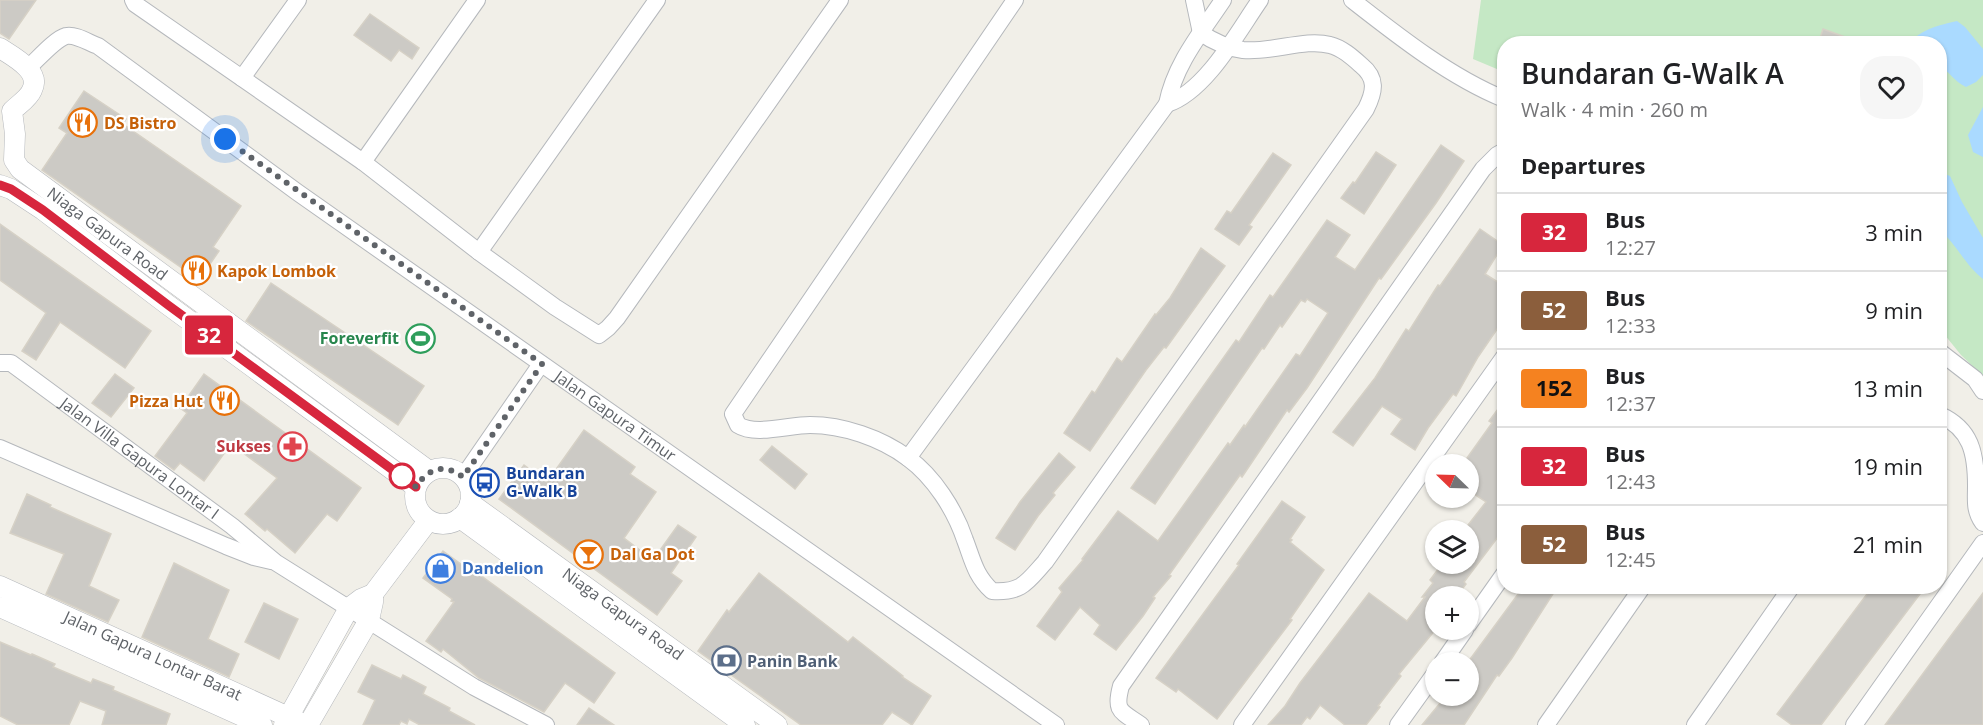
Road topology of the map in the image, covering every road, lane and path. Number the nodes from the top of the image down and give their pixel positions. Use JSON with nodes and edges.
{"nodes":[{"id":1,"x":133,"y":0,"type":"edge"},
{"id":2,"x":298,"y":0,"type":"edge"},
{"id":3,"x":477,"y":0,"type":"edge"},
{"id":4,"x":657,"y":0,"type":"edge"},
{"id":5,"x":840,"y":0,"type":"edge"},
{"id":6,"x":1015,"y":0,"type":"edge"},
{"id":7,"x":1194,"y":0,"type":"edge"},
{"id":8,"x":1223,"y":0,"type":"edge"},
{"id":9,"x":1260,"y":0,"type":"edge"},
{"id":10,"x":1352,"y":0,"type":"edge"},
{"id":11,"x":1201,"y":33,"type":"junction"},
{"id":12,"x":1228,"y":47,"type":"junction"},
{"id":13,"x":0,"y":48,"type":"edge"},
{"id":14,"x":28,"y":68,"type":"junction"},
{"id":15,"x":242,"y":78,"type":"junction"},
{"id":16,"x":1497,"y":96,"type":"edge"},
{"id":17,"x":1167,"y":104,"type":"junction"},
{"id":18,"x":12,"y":111,"type":"junction"},
{"id":19,"x":0,"y":128,"type":"edge"},
{"id":20,"x":1497,"y":155,"type":"edge"},
{"id":21,"x":363,"y":162,"type":"junction"},
{"id":22,"x":0,"y":185,"type":"edge"},
{"id":23,"x":479,"y":252,"type":"junction"},
{"id":24,"x":1947,"y":357,"type":"edge"},
{"id":25,"x":0,"y":363,"type":"edge"},
{"id":26,"x":542,"y":364,"type":"junction"},
{"id":27,"x":1497,"y":367,"type":"edge"},
{"id":28,"x":1983,"y":391,"type":"edge"},
{"id":29,"x":1947,"y":418,"type":"edge"},
{"id":30,"x":0,"y":448,"type":"edge"},
{"id":31,"x":908,"y":458,"type":"junction"},
{"id":32,"x":463,"y":477,"type":"junction"},
{"id":33,"x":423,"y":479,"type":"junction"},
{"id":34,"x":465,"y":511,"type":"junction"},
{"id":35,"x":429,"y":520,"type":"junction"},
{"id":36,"x":1983,"y":523,"type":"edge"},
{"id":37,"x":1983,"y":543,"type":"edge"},
{"id":38,"x":275,"y":562,"type":"junction"},
{"id":39,"x":1497,"y":584,"type":"edge"},
{"id":40,"x":0,"y":586,"type":"edge"},
{"id":41,"x":373,"y":594,"type":"junction"},
{"id":42,"x":1637,"y":594,"type":"edge"},
{"id":43,"x":1786,"y":594,"type":"edge"},
{"id":44,"x":1947,"y":594,"type":"edge"},
{"id":45,"x":1947,"y":594,"type":"edge"},
{"id":46,"x":0,"y":607,"type":"edge"},
{"id":47,"x":349,"y":608,"type":"junction"},
{"id":48,"x":1479,"y":609,"type":"edge"},
{"id":49,"x":369,"y":620,"type":"junction"},
{"id":50,"x":1425,"y":687,"type":"edge"},
{"id":51,"x":296,"y":723,"type":"edge"},
{"id":52,"x":262,"y":725,"type":"edge"},
{"id":53,"x":546,"y":725,"type":"edge"},
{"id":54,"x":745,"y":725,"type":"edge"},
{"id":55,"x":777,"y":725,"type":"edge"},
{"id":56,"x":1056,"y":725,"type":"edge"},
{"id":57,"x":1141,"y":725,"type":"edge"},
{"id":58,"x":1242,"y":725,"type":"edge"},
{"id":59,"x":1398,"y":725,"type":"edge"},
{"id":60,"x":1546,"y":725,"type":"edge"},
{"id":61,"x":1695,"y":725,"type":"edge"},
{"id":62,"x":1854,"y":725,"type":"edge"}],
"edges":[{"from":1,"to":15,"type":"street"},
{"from":2,"to":15,"type":"street"},
{"from":3,"to":21,"type":"street"},
{"from":4,"to":23,"type":"street"},
{"from":5,"to":23,"type":"street"},
{"from":6,"to":31,"type":"street"},
{"from":7,"to":11,"type":"street"},
{"from":8,"to":11,"type":"street"},
{"from":9,"to":12,"type":"street"},
{"from":10,"to":16,"type":"street"},
{"from":11,"to":12,"type":"street"},
{"from":11,"to":17,"type":"street"},
{"from":12,"to":17,"type":"street"},
{"from":12,"to":31,"type":"street"},
{"from":13,"to":14,"type":"street"},
{"from":14,"to":18,"type":"street"},
{"from":14,"to":26,"type":"street","name":"Jalan Gapura Timur"},
{"from":15,"to":21,"type":"street"},
{"from":17,"to":31,"type":"street"},
{"from":18,"to":19,"type":"street"},
{"from":18,"to":33,"type":"street","name":"Niaga Gapura Road"},
{"from":20,"to":57,"type":"street"},
{"from":21,"to":23,"type":"street"},
{"from":22,"to":33,"type":"street","name":"Niaga Gapura Road"},
{"from":24,"to":28,"type":"street"},
{"from":25,"to":38,"type":"street","name":"Jalan Villa Gapura Lontar I"},
{"from":26,"to":32,"type":"street"},
{"from":26,"to":56,"type":"street","name":"Jalan Gapura Timur"},
{"from":27,"to":58,"type":"street"},
{"from":29,"to":36,"type":"street"},
{"from":30,"to":38,"type":"street","name":"Jalan Villa Gapura Lontar I"},
{"from":32,"to":33,"type":"street"},
{"from":32,"to":34,"type":"street"},
{"from":33,"to":35,"type":"street"},
{"from":34,"to":35,"type":"street"},
{"from":34,"to":54,"type":"street","name":"Niaga Gapura Road"},
{"from":34,"to":55,"type":"street","name":"Niaga Gapura Road"},
{"from":35,"to":41,"type":"street"},
{"from":37,"to":45,"type":"street"},
{"from":38,"to":47,"type":"street","name":"Jalan Villa Gapura Lontar I"},
{"from":39,"to":48,"type":"street"},
{"from":40,"to":51,"type":"street","name":"Jalan Gapura Lontar Barat"},
{"from":41,"to":47,"type":"street"},
{"from":41,"to":49,"type":"street"},
{"from":42,"to":60,"type":"street"},
{"from":43,"to":61,"type":"street"},
{"from":44,"to":62,"type":"street"},
{"from":46,"to":52,"type":"street","name":"Jalan Gapura Lontar Barat"},
{"from":47,"to":49,"type":"street","name":"Jalan Villa Gapura Lontar I"},
{"from":47,"to":51,"type":"street"},
{"from":49,"to":51,"type":"street"},
{"from":49,"to":53,"type":"street","name":"Jalan Villa Gapura Lontar I"},
{"from":50,"to":59,"type":"street"}]}
